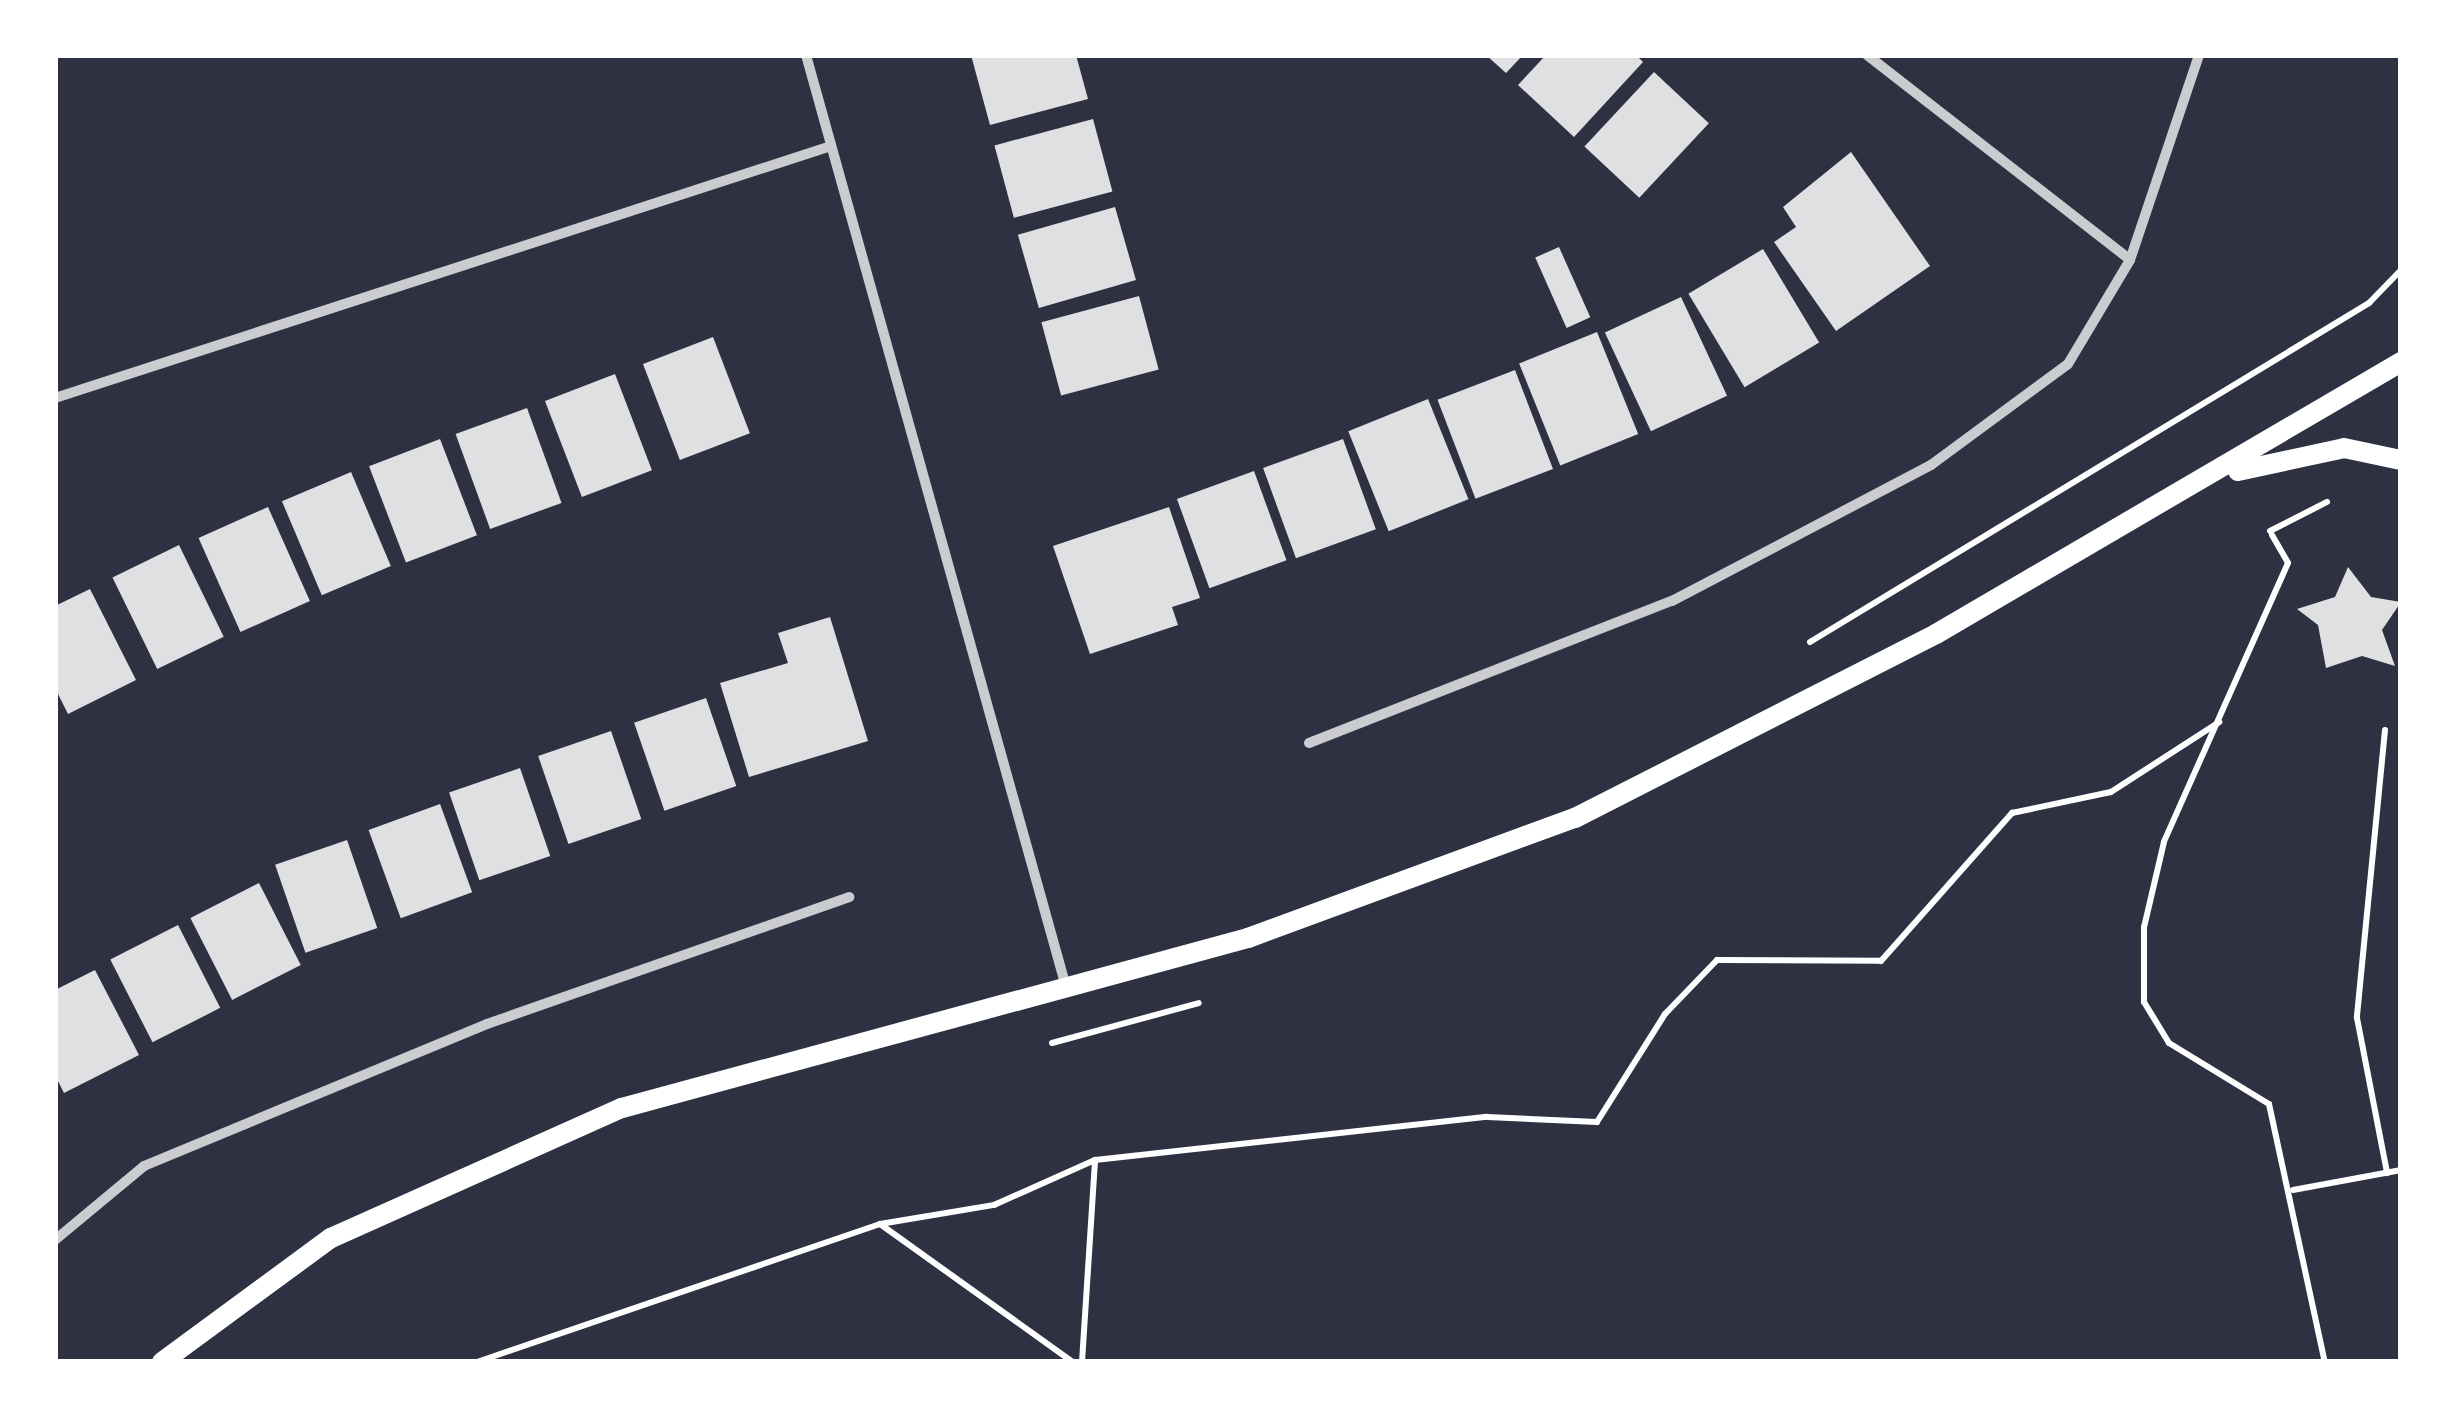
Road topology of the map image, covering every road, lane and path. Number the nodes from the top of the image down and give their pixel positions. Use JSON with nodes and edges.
{"nodes":[{"id":1,"x":806,"y":55,"type":"edge"},
{"id":2,"x":1867,"y":55,"type":"edge"},
{"id":3,"x":2199,"y":55,"type":"edge"},
{"id":4,"x":831,"y":146,"type":"junction"},
{"id":5,"x":2130,"y":260,"type":"junction"},
{"id":6,"x":2401,"y":270,"type":"edge"},
{"id":7,"x":2401,"y":362,"type":"edge"},
{"id":8,"x":55,"y":398,"type":"edge"},
{"id":9,"x":2401,"y":460,"type":"edge"},
{"id":10,"x":2339,"y":497,"type":"dead end"},
{"id":11,"x":2156,"y":510,"type":"junction"},
{"id":12,"x":1799,"y":649,"type":"dead end"},
{"id":13,"x":2219,"y":722,"type":"junction"},
{"id":14,"x":2385,"y":730,"type":"dead end"},
{"id":15,"x":1308,"y":743,"type":"dead end"},
{"id":16,"x":850,"y":897,"type":"dead end"},
{"id":17,"x":1066,"y":987,"type":"junction"},
{"id":18,"x":1095,"y":1160,"type":"junction"},
{"id":19,"x":2401,"y":1170,"type":"edge"},
{"id":20,"x":2387,"y":1173,"type":"junction"},
{"id":21,"x":2293,"y":1190,"type":"junction"},
{"id":22,"x":880,"y":1224,"type":"junction"},
{"id":23,"x":55,"y":1240,"type":"edge"},
{"id":24,"x":162,"y":1362,"type":"edge"},
{"id":25,"x":477,"y":1362,"type":"edge"},
{"id":26,"x":1072,"y":1362,"type":"edge"},
{"id":27,"x":1082,"y":1362,"type":"edge"},
{"id":28,"x":2325,"y":1362,"type":"edge"}],
"edges":[{"from":1,"to":4,"type":"street"},
{"from":2,"to":5,"type":"street"},
{"from":3,"to":5,"type":"street"},
{"from":4,"to":8,"type":"street"},
{"from":4,"to":17,"type":"street"},
{"from":5,"to":15,"type":"street"},
{"from":6,"to":12,"type":"path"},
{"from":7,"to":11,"type":"main road"},
{"from":9,"to":11,"type":"main road"},
{"from":10,"to":13,"type":"path"},
{"from":11,"to":17,"type":"main road"},
{"from":13,"to":18,"type":"path"},
{"from":13,"to":21,"type":"path"},
{"from":14,"to":20,"type":"path"},
{"from":16,"to":23,"type":"street"},
{"from":17,"to":24,"type":"main road"},
{"from":18,"to":22,"type":"path"},
{"from":18,"to":27,"type":"path"},
{"from":19,"to":20,"type":"path"},
{"from":20,"to":21,"type":"path"},
{"from":21,"to":28,"type":"path"},
{"from":22,"to":25,"type":"path"},
{"from":22,"to":26,"type":"path"}]}
